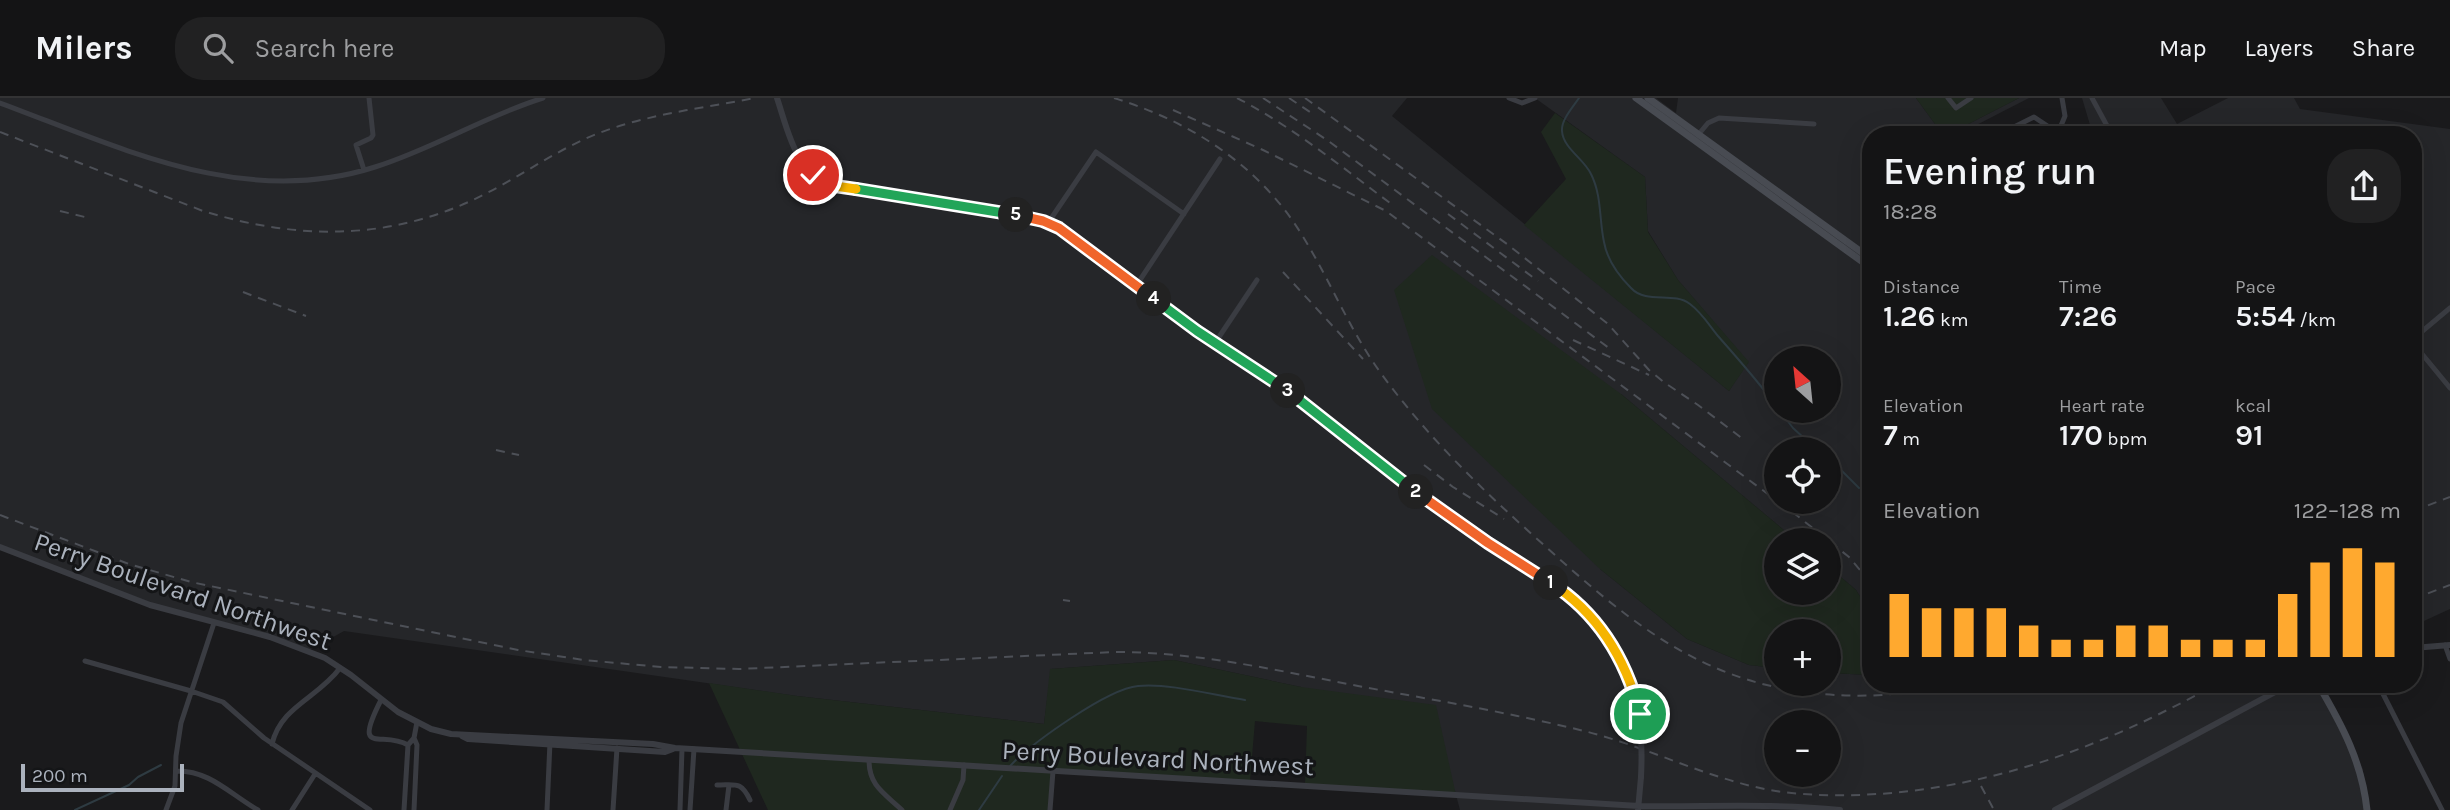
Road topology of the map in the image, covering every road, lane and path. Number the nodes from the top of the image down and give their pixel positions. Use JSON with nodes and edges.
{"nodes":[{"id":1,"x":369,"y":98,"type":"edge"},
{"id":2,"x":543,"y":98,"type":"edge"},
{"id":3,"x":777,"y":98,"type":"edge"},
{"id":4,"x":1509,"y":98,"type":"edge"},
{"id":5,"x":1535,"y":98,"type":"edge"},
{"id":6,"x":1636,"y":98,"type":"edge"},
{"id":7,"x":1648,"y":98,"type":"edge"},
{"id":8,"x":1948,"y":98,"type":"edge"},
{"id":9,"x":1971,"y":98,"type":"edge"},
{"id":10,"x":2062,"y":98,"type":"edge"},
{"id":11,"x":2092,"y":98,"type":"edge"},
{"id":12,"x":0,"y":103,"type":"edge"},
{"id":13,"x":1814,"y":124,"type":"dead end"},
{"id":14,"x":2017,"y":126,"type":"edge"},
{"id":15,"x":2048,"y":126,"type":"edge"},
{"id":16,"x":2062,"y":126,"type":"edge"},
{"id":17,"x":2107,"y":126,"type":"edge"},
{"id":18,"x":1696,"y":137,"type":"junction"},
{"id":19,"x":1220,"y":159,"type":"dead end"},
{"id":20,"x":364,"y":170,"type":"junction"},
{"id":21,"x":1184,"y":214,"type":"junction"},
{"id":22,"x":1048,"y":223,"type":"junction"},
{"id":23,"x":1862,"y":253,"type":"edge"},
{"id":24,"x":1862,"y":261,"type":"edge"},
{"id":25,"x":1257,"y":279,"type":"dead end"},
{"id":26,"x":1136,"y":286,"type":"junction"},
{"id":27,"x":2450,"y":308,"type":"edge"},
{"id":28,"x":2422,"y":333,"type":"edge"},
{"id":29,"x":1215,"y":343,"type":"junction"},
{"id":30,"x":2422,"y":352,"type":"edge"},
{"id":31,"x":2450,"y":388,"type":"edge"},
{"id":32,"x":0,"y":547,"type":"edge"},
{"id":33,"x":215,"y":623,"type":"junction"},
{"id":34,"x":2448,"y":645,"type":"edge"},
{"id":35,"x":2422,"y":647,"type":"edge"},
{"id":36,"x":2450,"y":659,"type":"edge"},
{"id":37,"x":85,"y":661,"type":"dead end"},
{"id":38,"x":340,"y":668,"type":"junction"},
{"id":39,"x":191,"y":691,"type":"junction"},
{"id":40,"x":2273,"y":693,"type":"edge"},
{"id":41,"x":2323,"y":693,"type":"edge"},
{"id":42,"x":2383,"y":693,"type":"edge"},
{"id":43,"x":381,"y":700,"type":"junction"},
{"id":44,"x":417,"y":722,"type":"junction"},
{"id":45,"x":414,"y":738,"type":"junction"},
{"id":46,"x":551,"y":741,"type":"junction"},
{"id":47,"x":272,"y":744,"type":"junction"},
{"id":48,"x":408,"y":745,"type":"junction"},
{"id":49,"x":617,"y":748,"type":"junction"},
{"id":50,"x":679,"y":748,"type":"junction"},
{"id":51,"x":694,"y":749,"type":"junction"},
{"id":52,"x":869,"y":760,"type":"junction"},
{"id":53,"x":964,"y":765,"type":"junction"},
{"id":54,"x":176,"y":771,"type":"junction"},
{"id":55,"x":1053,"y":771,"type":"junction"},
{"id":56,"x":315,"y":774,"type":"junction"},
{"id":57,"x":717,"y":785,"type":"dead end"},
{"id":58,"x":729,"y":785,"type":"junction"},
{"id":59,"x":750,"y":800,"type":"dead end"},
{"id":60,"x":1639,"y":808,"type":"edge"},
{"id":61,"x":166,"y":810,"type":"edge"},
{"id":62,"x":258,"y":810,"type":"edge"},
{"id":63,"x":292,"y":810,"type":"edge"},
{"id":64,"x":370,"y":810,"type":"edge"},
{"id":65,"x":404,"y":810,"type":"edge"},
{"id":66,"x":414,"y":810,"type":"edge"},
{"id":67,"x":547,"y":810,"type":"edge"},
{"id":68,"x":613,"y":810,"type":"edge"},
{"id":69,"x":680,"y":810,"type":"edge"},
{"id":70,"x":690,"y":810,"type":"edge"},
{"id":71,"x":726,"y":810,"type":"edge"},
{"id":72,"x":902,"y":810,"type":"edge"},
{"id":73,"x":950,"y":810,"type":"edge"},
{"id":74,"x":1050,"y":810,"type":"edge"},
{"id":75,"x":1840,"y":810,"type":"edge"},
{"id":76,"x":2055,"y":810,"type":"edge"},
{"id":77,"x":2367,"y":810,"type":"edge"},
{"id":78,"x":2442,"y":810,"type":"edge"}],
"edges":[{"from":1,"to":20,"type":"street"},
{"from":2,"to":20,"type":"street"},
{"from":3,"to":22,"type":"street"},
{"from":4,"to":5,"type":"street"},
{"from":6,"to":18,"type":"main road"},
{"from":7,"to":18,"type":"main road"},
{"from":8,"to":9,"type":"street"},
{"from":10,"to":16,"type":"street"},
{"from":11,"to":17,"type":"street"},
{"from":12,"to":20,"type":"street"},
{"from":13,"to":18,"type":"street"},
{"from":14,"to":15,"type":"street"},
{"from":18,"to":23,"type":"main road"},
{"from":18,"to":24,"type":"main road"},
{"from":19,"to":21,"type":"street"},
{"from":21,"to":22,"type":"street"},
{"from":21,"to":26,"type":"street"},
{"from":22,"to":26,"type":"street"},
{"from":25,"to":29,"type":"street"},
{"from":26,"to":29,"type":"street"},
{"from":27,"to":28,"type":"street"},
{"from":29,"to":60,"type":"street","bridge":true},
{"from":30,"to":31,"type":"street"},
{"from":32,"to":33,"type":"street","name":"Perry Boulevard Northwest"},
{"from":33,"to":38,"type":"street","name":"Perry Boulevard Northwest"},
{"from":33,"to":39,"type":"street"},
{"from":34,"to":35,"type":"street"},
{"from":34,"to":36,"type":"street"},
{"from":37,"to":39,"type":"street"},
{"from":38,"to":43,"type":"street","name":"Perry Boulevard Northwest"},
{"from":38,"to":47,"type":"street"},
{"from":39,"to":47,"type":"street"},
{"from":39,"to":54,"type":"street"},
{"from":40,"to":76,"type":"street"},
{"from":41,"to":77,"type":"main road"},
{"from":42,"to":78,"type":"street"},
{"from":43,"to":44,"type":"street","name":"Perry Boulevard Northwest"},
{"from":43,"to":48,"type":"street"},
{"from":44,"to":45,"type":"street"},
{"from":44,"to":46,"type":"street","name":"Perry Boulevard Northwest"},
{"from":45,"to":48,"type":"street"},
{"from":45,"to":66,"type":"street"},
{"from":46,"to":49,"type":"street","name":"Perry Boulevard Northwest"},
{"from":46,"to":50,"type":"street","name":"Perry Boulevard Northwest"},
{"from":46,"to":67,"type":"street"},
{"from":47,"to":56,"type":"street"},
{"from":48,"to":65,"type":"street"},
{"from":49,"to":50,"type":"street","name":"Perry Boulevard Northwest"},
{"from":49,"to":68,"type":"street"},
{"from":50,"to":51,"type":"street","name":"Perry Boulevard Northwest"},
{"from":50,"to":69,"type":"street"},
{"from":51,"to":52,"type":"street","name":"Perry Boulevard Northwest"},
{"from":51,"to":70,"type":"street"},
{"from":52,"to":53,"type":"street","name":"Perry Boulevard Northwest"},
{"from":52,"to":72,"type":"street"},
{"from":53,"to":55,"type":"street","name":"Perry Boulevard Northwest"},
{"from":53,"to":73,"type":"street"},
{"from":54,"to":61,"type":"street"},
{"from":54,"to":62,"type":"street"},
{"from":55,"to":60,"type":"street","name":"Perry Boulevard Northwest"},
{"from":55,"to":74,"type":"street"},
{"from":56,"to":63,"type":"street"},
{"from":56,"to":64,"type":"street"},
{"from":57,"to":58,"type":"street"},
{"from":58,"to":59,"type":"street"},
{"from":58,"to":71,"type":"street"},
{"from":60,"to":75,"type":"street","name":"Perry Boulevard Northwest"}]}
